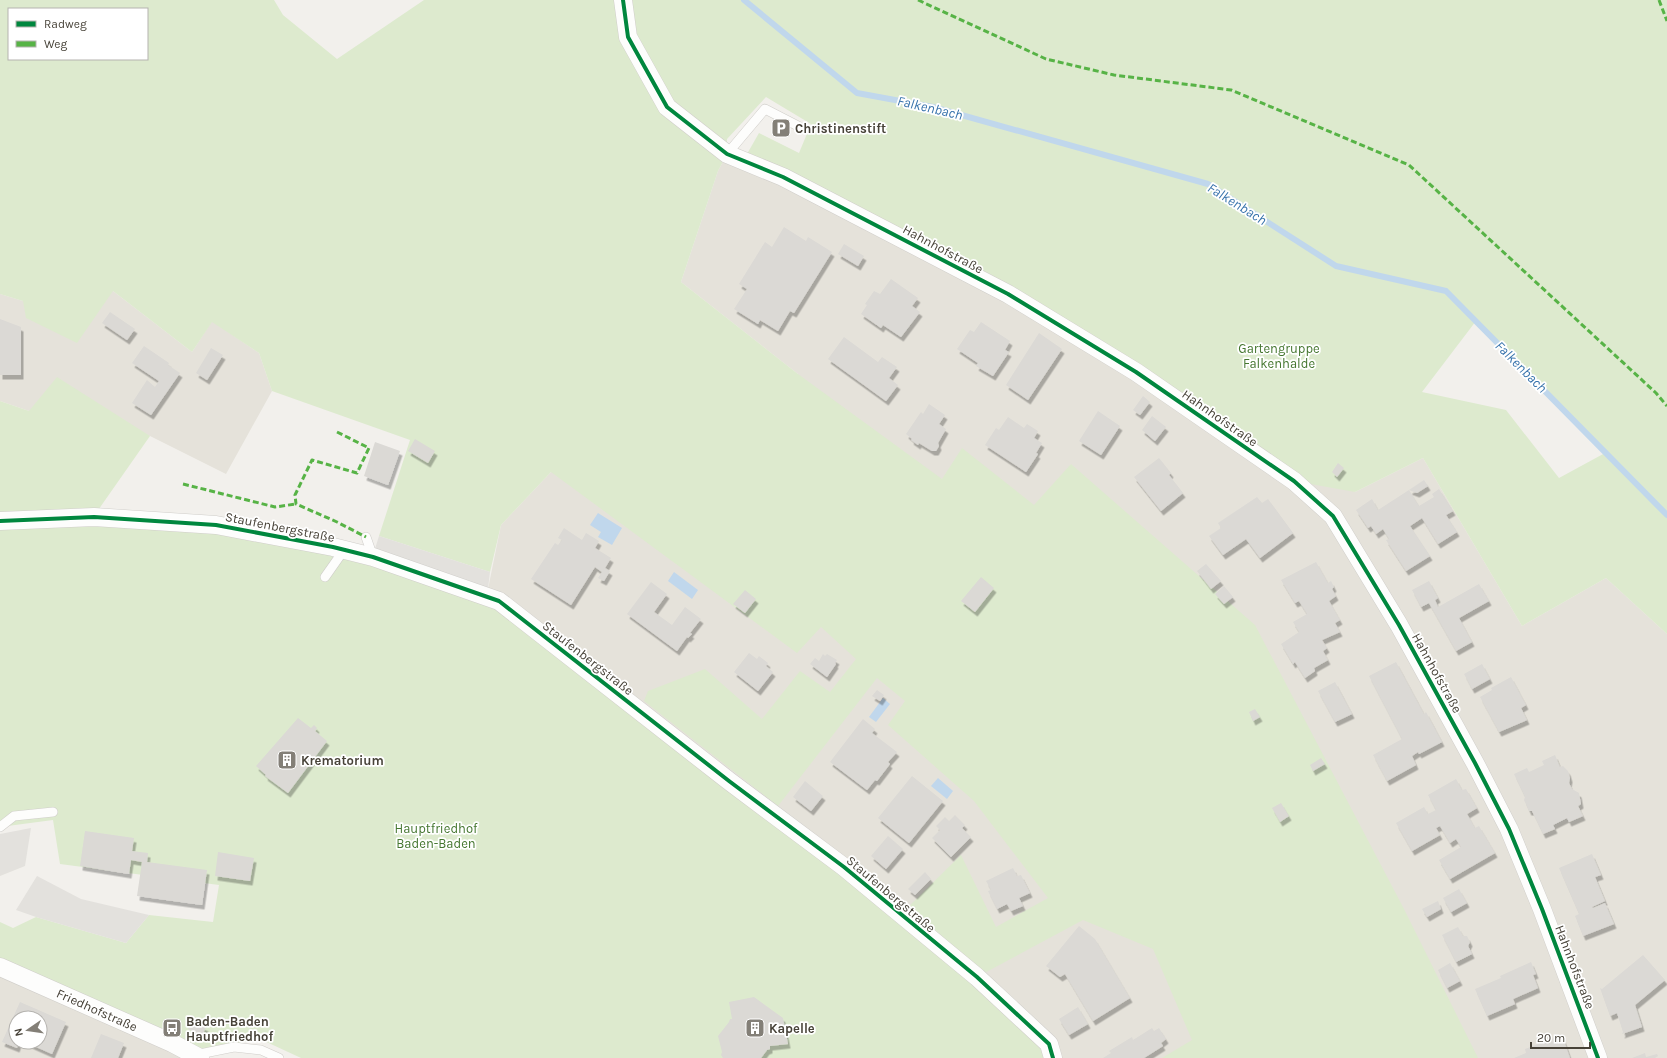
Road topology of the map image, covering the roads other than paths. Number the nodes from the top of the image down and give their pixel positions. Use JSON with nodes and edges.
{"nodes":[{"id":1,"x":623,"y":0,"type":"edge"},
{"id":2,"x":798,"y":126,"type":"dead end"},
{"id":3,"x":727,"y":154,"type":"junction"},
{"id":4,"x":0,"y":521,"type":"edge"},
{"id":5,"x":366,"y":537,"type":"dead end"},
{"id":6,"x":344,"y":550,"type":"junction"},
{"id":7,"x":373,"y":557,"type":"junction"},
{"id":8,"x":325,"y":577,"type":"dead end"},
{"id":9,"x":53,"y":812,"type":"dead end"},
{"id":10,"x":0,"y":827,"type":"edge"},
{"id":11,"x":0,"y":967,"type":"edge"},
{"id":12,"x":197,"y":1057,"type":"edge"},
{"id":13,"x":279,"y":1058,"type":"edge"},
{"id":14,"x":1053,"y":1058,"type":"edge"},
{"id":15,"x":1598,"y":1058,"type":"edge"}],
"edges":[{"from":1,"to":3,"type":"street","name":"Hahnhofstraße"},
{"from":2,"to":3,"type":"lane"},
{"from":3,"to":15,"type":"street","name":"Hahnhofstraße"},
{"from":4,"to":6,"type":"street","name":"Staufenbergstraße"},
{"from":5,"to":7,"type":"lane"},
{"from":6,"to":7,"type":"street","name":"Staufenbergstraße"},
{"from":6,"to":8,"type":"lane"},
{"from":7,"to":14,"type":"street","name":"Staufenbergstraße"},
{"from":9,"to":10,"type":"lane"},
{"from":11,"to":12,"type":"street","name":"Friedhofstraße"},
{"from":12,"to":13,"type":"lane","name":"Friedhofstraße"}]}
